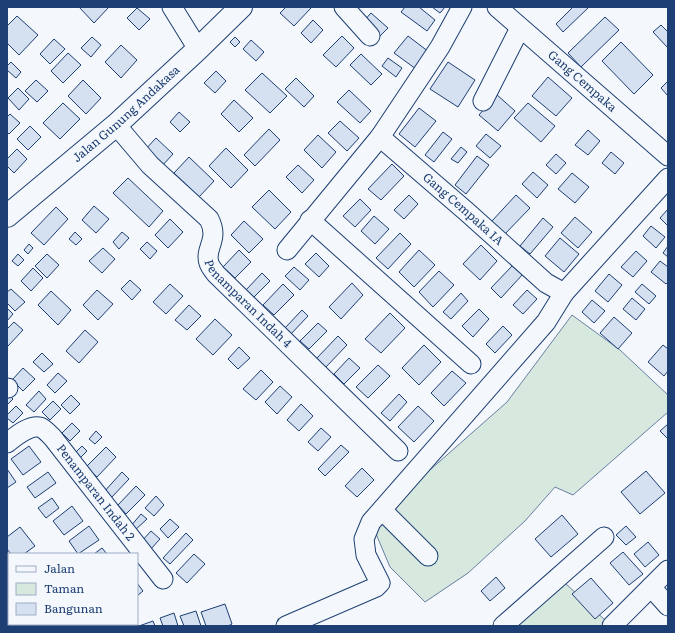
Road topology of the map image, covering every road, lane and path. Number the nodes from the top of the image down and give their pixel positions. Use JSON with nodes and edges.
{"nodes":[{"id":1,"x":172,"y":7,"type":"edge"},
{"id":2,"x":241,"y":7,"type":"edge"},
{"id":3,"x":344,"y":7,"type":"edge"},
{"id":4,"x":462,"y":7,"type":"edge"},
{"id":5,"x":497,"y":7,"type":"edge"},
{"id":6,"x":520,"y":28,"type":"junction"},
{"id":7,"x":370,"y":36,"type":"dead end"},
{"id":8,"x":198,"y":49,"type":"junction"},
{"id":9,"x":483,"y":101,"type":"dead end"},
{"id":10,"x":116,"y":124,"type":"junction"},
{"id":11,"x":380,"y":137,"type":"junction"},
{"id":12,"x":668,"y":156,"type":"edge"},
{"id":13,"x":668,"y":178,"type":"edge"},
{"id":14,"x":8,"y":213,"type":"edge"},
{"id":15,"x":310,"y":220,"type":"junction"},
{"id":16,"x":287,"y":250,"type":"dead end"},
{"id":17,"x":564,"y":293,"type":"junction"},
{"id":18,"x":471,"y":364,"type":"dead end"},
{"id":19,"x":7,"y":443,"type":"edge"},
{"id":20,"x":398,"y":451,"type":"dead end"},
{"id":21,"x":382,"y":510,"type":"junction"},
{"id":22,"x":604,"y":537,"type":"dead end"},
{"id":23,"x":428,"y":556,"type":"dead end"},
{"id":24,"x":668,"y":570,"type":"edge"},
{"id":25,"x":164,"y":578,"type":"dead end"},
{"id":26,"x":651,"y":587,"type":"junction"},
{"id":27,"x":668,"y":606,"type":"edge"},
{"id":28,"x":286,"y":626,"type":"edge"},
{"id":29,"x":503,"y":626,"type":"edge"},
{"id":30,"x":612,"y":626,"type":"edge"}],
"edges":[{"from":1,"to":8,"type":"street"},
{"from":2,"to":8,"type":"street","name":"Jalan Gunung Andakasa"},
{"from":3,"to":7,"type":"street"},
{"from":4,"to":11,"type":"street"},
{"from":5,"to":6,"type":"street","name":"Gang Cempaka"},
{"from":6,"to":9,"type":"street"},
{"from":6,"to":12,"type":"street","name":"Gang Cempaka"},
{"from":8,"to":10,"type":"street","name":"Jalan Gunung Andakasa"},
{"from":10,"to":14,"type":"street","name":"Jalan Gunung Andakasa"},
{"from":10,"to":20,"type":"street","name":"Penamparan Indah 4"},
{"from":11,"to":15,"type":"street"},
{"from":11,"to":17,"type":"street","name":"Gang Cempaka IA"},
{"from":13,"to":17,"type":"street"},
{"from":15,"to":16,"type":"street"},
{"from":15,"to":18,"type":"street"},
{"from":17,"to":21,"type":"street"},
{"from":19,"to":25,"type":"street","name":"Penamparan Indah 2"},
{"from":21,"to":23,"type":"street"},
{"from":21,"to":28,"type":"street"},
{"from":22,"to":29,"type":"street"},
{"from":24,"to":26,"type":"street"},
{"from":26,"to":27,"type":"street"},
{"from":26,"to":30,"type":"street"}]}
